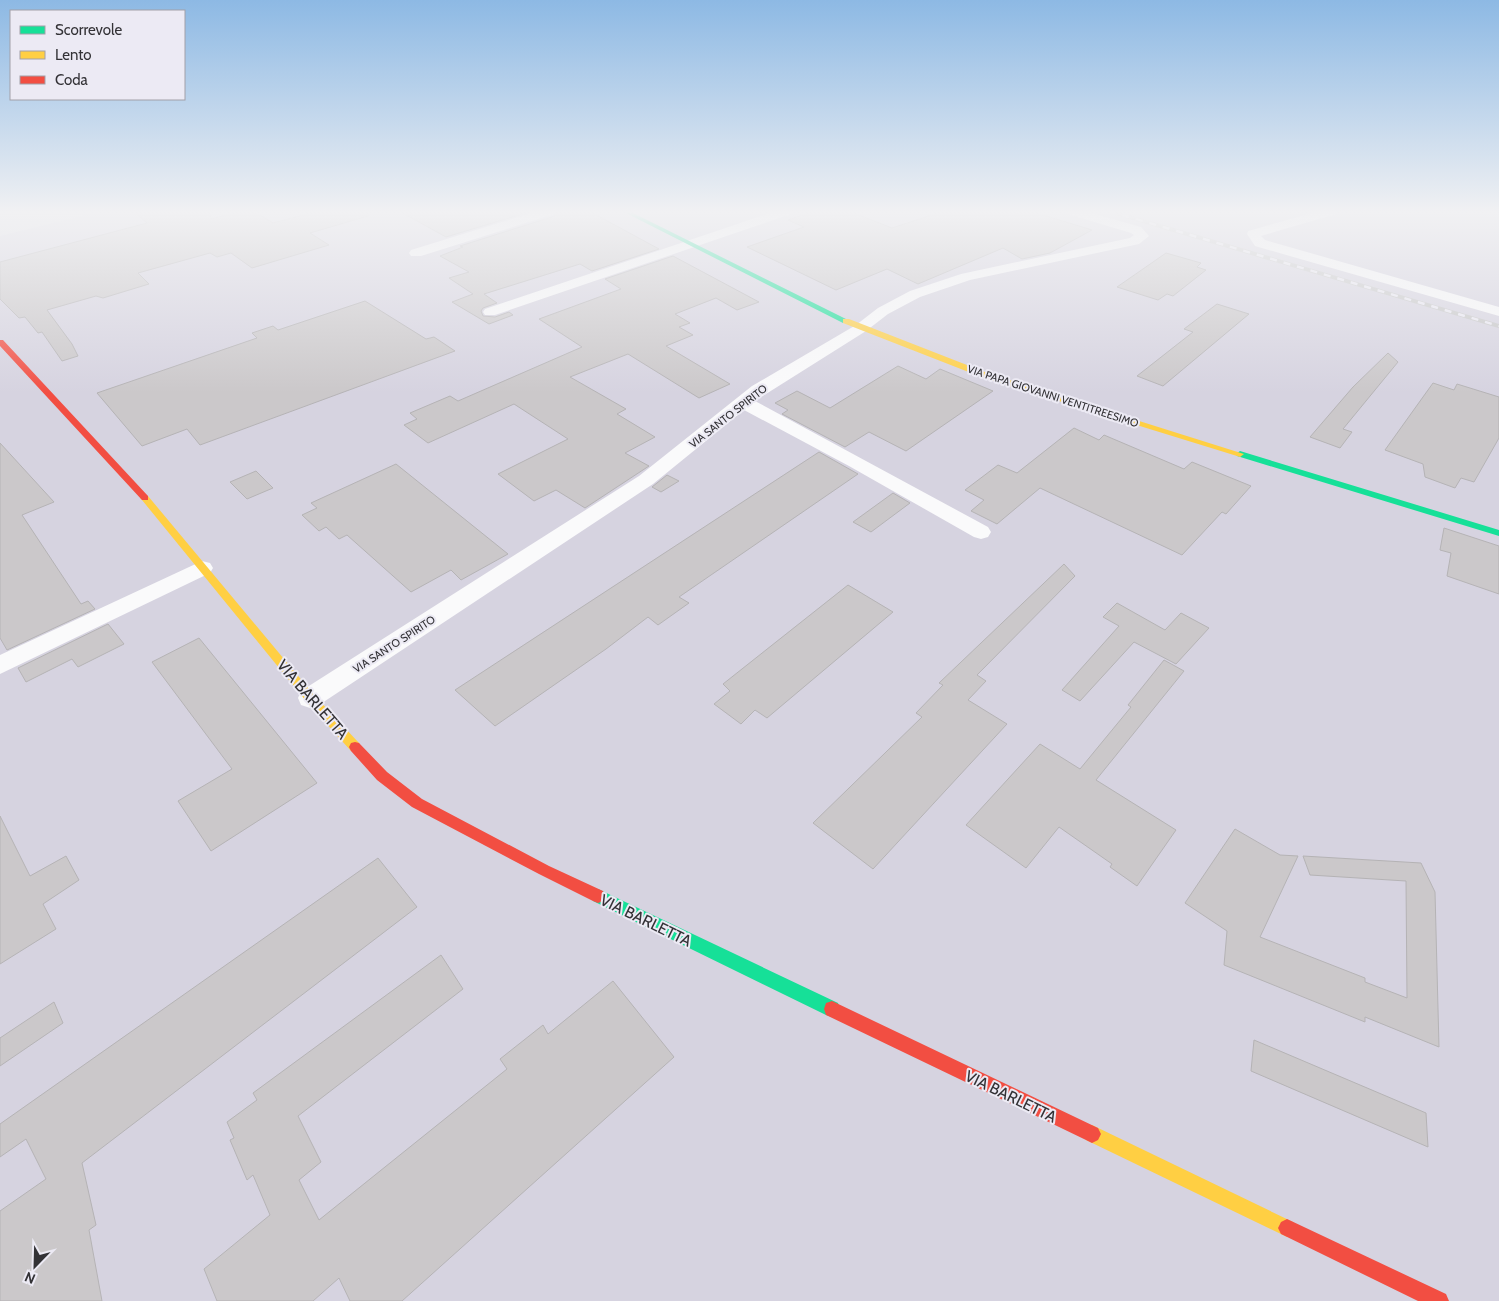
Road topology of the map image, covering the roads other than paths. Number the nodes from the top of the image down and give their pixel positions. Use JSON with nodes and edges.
{"nodes":[{"id":1,"x":606,"y":272,"type":"edge"},
{"id":2,"x":747,"y":272,"type":"edge"},
{"id":3,"x":991,"y":272,"type":"edge"},
{"id":4,"x":1359,"y":272,"type":"edge"},
{"id":5,"x":490,"y":312,"type":"dead end"},
{"id":6,"x":1499,"y":312,"type":"edge"},
{"id":7,"x":861,"y":328,"type":"junction"},
{"id":8,"x":0,"y":342,"type":"edge"},
{"id":9,"x":743,"y":402,"type":"junction"},
{"id":10,"x":982,"y":532,"type":"dead end"},
{"id":11,"x":1499,"y":533,"type":"edge"},
{"id":12,"x":202,"y":568,"type":"junction"},
{"id":13,"x":0,"y":665,"type":"edge"},
{"id":14,"x":310,"y":698,"type":"junction"},
{"id":15,"x":1439,"y":1301,"type":"edge"}],
"edges":[{"from":1,"to":5,"type":"street"},
{"from":2,"to":7,"type":"main road","name":"VIA PAPA GIOVANNI VENTITREESIMO"},
{"from":3,"to":7,"type":"street","name":"VIA SANTO SPIRITO"},
{"from":4,"to":6,"type":"street"},
{"from":7,"to":9,"type":"street","name":"VIA SANTO SPIRITO"},
{"from":7,"to":11,"type":"main road","name":"VIA PAPA GIOVANNI VENTITREESIMO"},
{"from":8,"to":12,"type":"main road","name":"VIA BARLETTA"},
{"from":9,"to":10,"type":"street"},
{"from":9,"to":14,"type":"street","name":"VIA SANTO SPIRITO"},
{"from":12,"to":13,"type":"street"},
{"from":12,"to":14,"type":"main road","name":"VIA BARLETTA"},
{"from":14,"to":15,"type":"main road","name":"VIA BARLETTA"}]}
